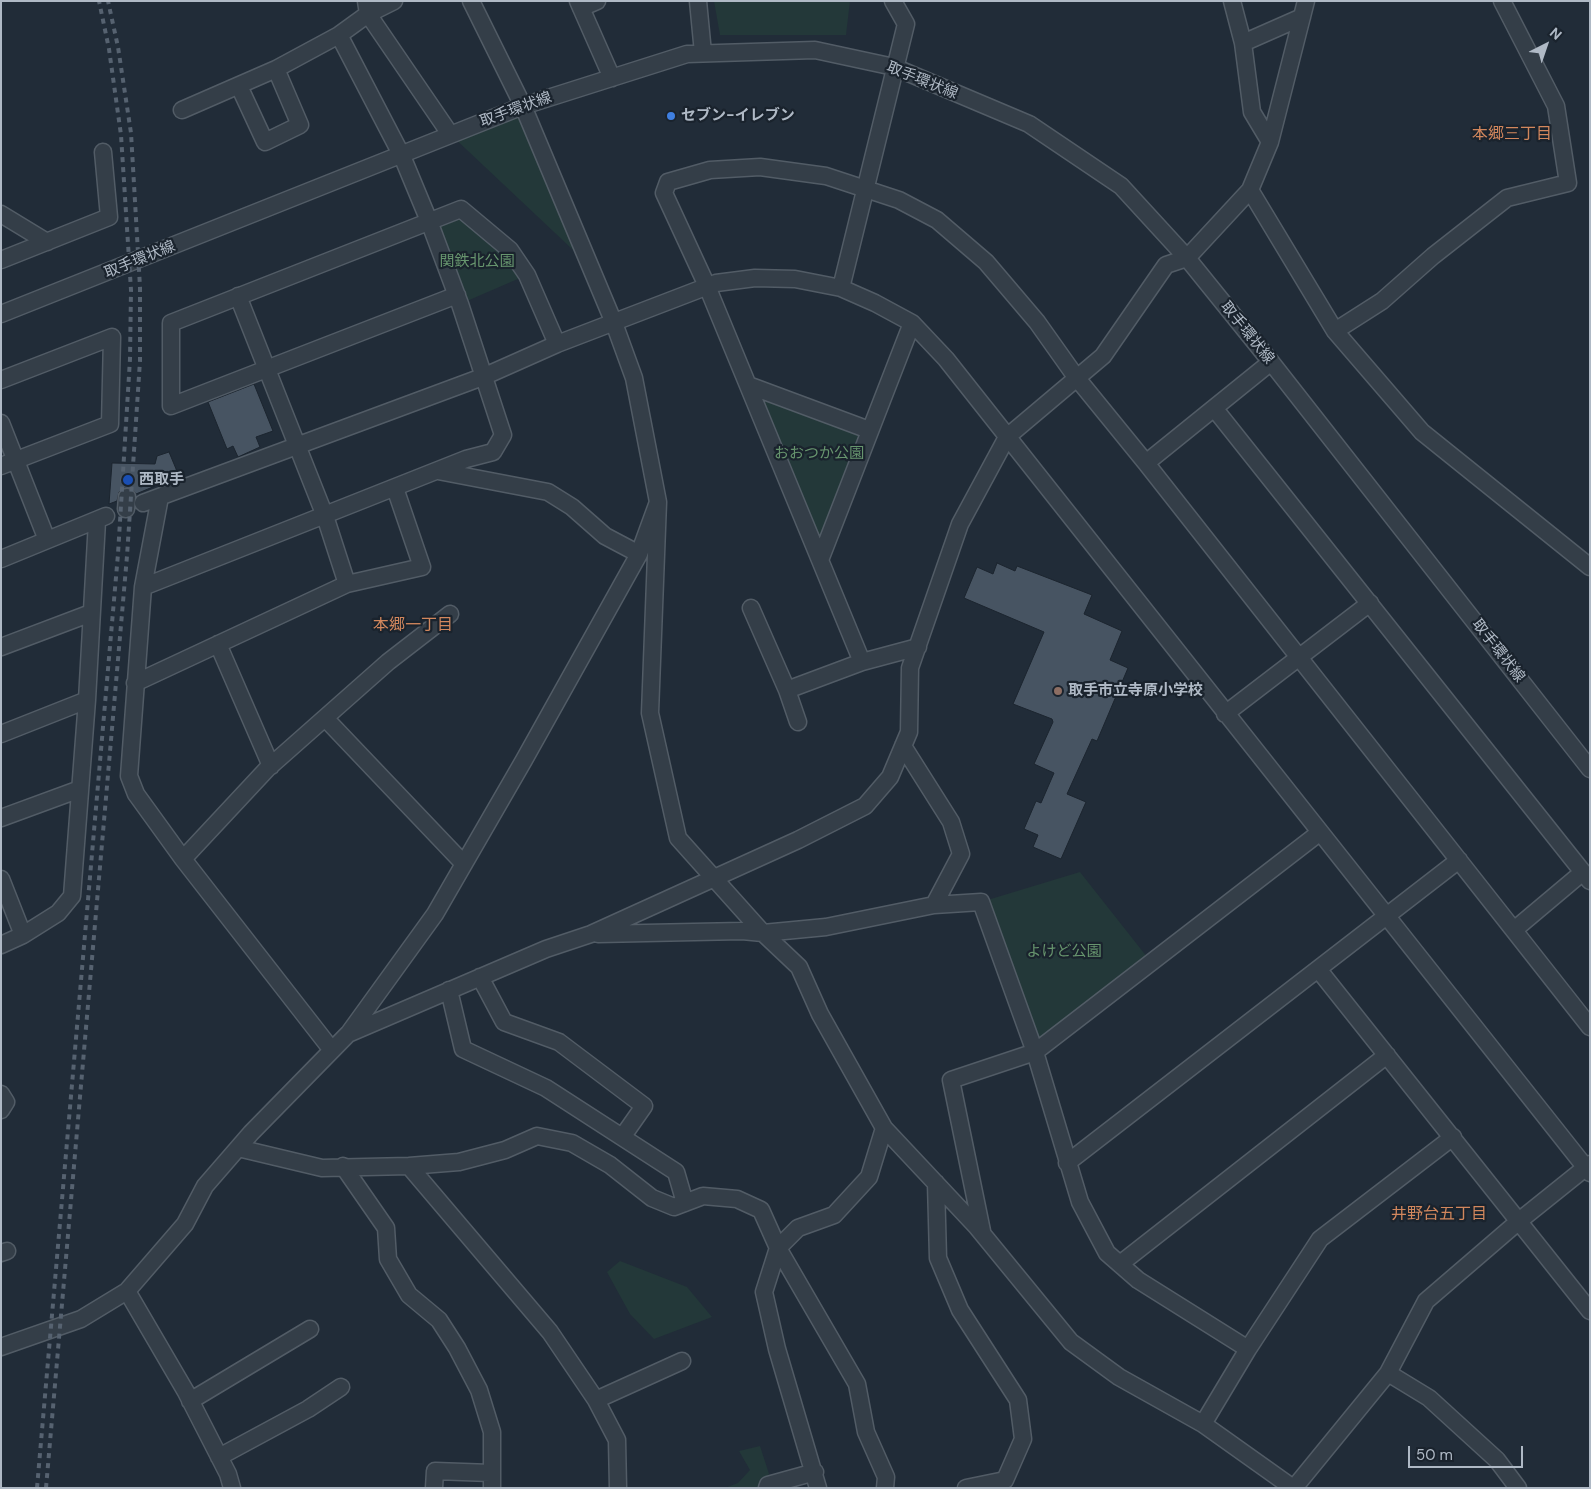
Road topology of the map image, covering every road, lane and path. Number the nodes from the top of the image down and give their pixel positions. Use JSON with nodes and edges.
{"nodes":[{"id":1,"x":394,"y":1,"type":"edge"},
{"id":2,"x":471,"y":1,"type":"edge"},
{"id":3,"x":597,"y":1,"type":"edge"},
{"id":4,"x":698,"y":1,"type":"edge"},
{"id":5,"x":893,"y":1,"type":"edge"},
{"id":6,"x":1232,"y":1,"type":"edge"},
{"id":7,"x":1502,"y":1,"type":"edge"},
{"id":8,"x":579,"y":5,"type":"edge"},
{"id":9,"x":367,"y":7,"type":"edge"},
{"id":10,"x":1304,"y":9,"type":"edge"},
{"id":11,"x":339,"y":35,"type":"junction"},
{"id":12,"x":1243,"y":42,"type":"junction"},
{"id":13,"x":703,"y":53,"type":"junction"},
{"id":14,"x":894,"y":67,"type":"junction"},
{"id":15,"x":276,"y":69,"type":"junction"},
{"id":16,"x":612,"y":78,"type":"junction"},
{"id":17,"x":239,"y":86,"type":"junction"},
{"id":18,"x":523,"y":106,"type":"junction"},
{"id":19,"x":182,"y":110,"type":"dead end"},
{"id":20,"x":450,"y":134,"type":"junction"},
{"id":21,"x":1270,"y":142,"type":"junction"},
{"id":22,"x":103,"y":152,"type":"dead end"},
{"id":23,"x":402,"y":156,"type":"junction"},
{"id":24,"x":866,"y":188,"type":"junction"},
{"id":25,"x":1250,"y":190,"type":"junction"},
{"id":26,"x":1,"y":214,"type":"edge"},
{"id":27,"x":429,"y":221,"type":"junction"},
{"id":28,"x":47,"y":242,"type":"junction"},
{"id":29,"x":1187,"y":258,"type":"junction"},
{"id":30,"x":1,"y":260,"type":"edge"},
{"id":31,"x":707,"y":286,"type":"junction"},
{"id":32,"x":841,"y":288,"type":"junction"},
{"id":33,"x":457,"y":295,"type":"junction"},
{"id":34,"x":238,"y":296,"type":"junction"},
{"id":35,"x":1,"y":314,"type":"edge"},
{"id":36,"x":614,"y":323,"type":"junction"},
{"id":37,"x":912,"y":323,"type":"junction"},
{"id":38,"x":1334,"y":331,"type":"junction"},
{"id":39,"x":558,"y":344,"type":"junction"},
{"id":40,"x":1271,"y":362,"type":"junction"},
{"id":41,"x":267,"y":369,"type":"junction"},
{"id":42,"x":485,"y":376,"type":"junction"},
{"id":43,"x":1076,"y":377,"type":"junction"},
{"id":44,"x":1,"y":380,"type":"edge"},
{"id":45,"x":748,"y":385,"type":"junction"},
{"id":46,"x":1215,"y":407,"type":"junction"},
{"id":47,"x":1,"y":423,"type":"edge"},
{"id":48,"x":869,"y":430,"type":"junction"},
{"id":49,"x":1007,"y":437,"type":"junction"},
{"id":50,"x":297,"y":444,"type":"junction"},
{"id":51,"x":17,"y":460,"type":"junction"},
{"id":52,"x":1146,"y":462,"type":"junction"},
{"id":53,"x":1,"y":466,"type":"edge"},
{"id":54,"x":438,"y":470,"type":"junction"},
{"id":55,"x":396,"y":488,"type":"junction"},
{"id":56,"x":160,"y":497,"type":"junction"},
{"id":57,"x":658,"y":502,"type":"junction"},
{"id":58,"x":143,"y":503,"type":"dead end"},
{"id":59,"x":325,"y":516,"type":"junction"},
{"id":60,"x":46,"y":540,"type":"junction"},
{"id":61,"x":639,"y":554,"type":"junction"},
{"id":62,"x":1,"y":559,"type":"edge"},
{"id":63,"x":820,"y":560,"type":"junction"},
{"id":64,"x":1590,"y":566,"type":"edge"},
{"id":65,"x":347,"y":584,"type":"junction"},
{"id":66,"x":143,"y":587,"type":"junction"},
{"id":67,"x":1370,"y":603,"type":"junction"},
{"id":68,"x":752,"y":608,"type":"dead end"},
{"id":69,"x":91,"y":613,"type":"junction"},
{"id":70,"x":450,"y":614,"type":"dead end"},
{"id":71,"x":218,"y":644,"type":"junction"},
{"id":72,"x":1,"y":647,"type":"edge"},
{"id":73,"x":918,"y":647,"type":"junction"},
{"id":74,"x":1299,"y":659,"type":"junction"},
{"id":75,"x":862,"y":662,"type":"junction"},
{"id":76,"x":135,"y":683,"type":"junction"},
{"id":77,"x":787,"y":690,"type":"junction"},
{"id":78,"x":88,"y":700,"type":"junction"},
{"id":79,"x":1225,"y":714,"type":"junction"},
{"id":80,"x":325,"y":718,"type":"junction"},
{"id":81,"x":798,"y":722,"type":"dead end"},
{"id":82,"x":1,"y":734,"type":"edge"},
{"id":83,"x":903,"y":746,"type":"junction"},
{"id":84,"x":271,"y":766,"type":"junction"},
{"id":85,"x":1590,"y":768,"type":"edge"},
{"id":86,"x":80,"y":789,"type":"junction"},
{"id":87,"x":1,"y":818,"type":"edge"},
{"id":88,"x":1320,"y":833,"type":"junction"},
{"id":89,"x":184,"y":859,"type":"junction"},
{"id":90,"x":1459,"y":860,"type":"junction"},
{"id":91,"x":464,"y":864,"type":"junction"},
{"id":92,"x":1586,"y":877,"type":"edge"},
{"id":93,"x":712,"y":878,"type":"junction"},
{"id":94,"x":1,"y":879,"type":"edge"},
{"id":95,"x":934,"y":905,"type":"junction"},
{"id":96,"x":1388,"y":916,"type":"junction"},
{"id":97,"x":1514,"y":930,"type":"junction"},
{"id":98,"x":763,"y":933,"type":"junction"},
{"id":99,"x":591,"y":934,"type":"junction"},
{"id":100,"x":23,"y":935,"type":"junction"},
{"id":101,"x":1,"y":945,"type":"edge"},
{"id":102,"x":1318,"y":969,"type":"junction"},
{"id":103,"x":480,"y":977,"type":"junction"},
{"id":104,"x":449,"y":990,"type":"junction"},
{"id":105,"x":1590,"y":1027,"type":"edge"},
{"id":106,"x":348,"y":1034,"type":"junction"},
{"id":107,"x":331,"y":1049,"type":"junction"},
{"id":108,"x":1035,"y":1052,"type":"junction"},
{"id":109,"x":1387,"y":1055,"type":"junction"},
{"id":110,"x":1,"y":1094,"type":"edge"},
{"id":111,"x":1,"y":1110,"type":"edge"},
{"id":112,"x":884,"y":1128,"type":"junction"},
{"id":113,"x":623,"y":1136,"type":"junction"},
{"id":114,"x":1452,"y":1137,"type":"junction"},
{"id":115,"x":238,"y":1148,"type":"junction"},
{"id":116,"x":1067,"y":1163,"type":"junction"},
{"id":117,"x":343,"y":1166,"type":"junction"},
{"id":118,"x":409,"y":1166,"type":"junction"},
{"id":119,"x":1588,"y":1168,"type":"edge"},
{"id":120,"x":936,"y":1183,"type":"junction"},
{"id":121,"x":685,"y":1203,"type":"junction"},
{"id":122,"x":1519,"y":1221,"type":"junction"},
{"id":123,"x":983,"y":1237,"type":"junction"},
{"id":124,"x":778,"y":1248,"type":"junction"},
{"id":125,"x":1120,"y":1264,"type":"junction"},
{"id":126,"x":127,"y":1291,"type":"junction"},
{"id":127,"x":1590,"y":1311,"type":"edge"},
{"id":128,"x":310,"y":1328,"type":"dead end"},
{"id":129,"x":1,"y":1347,"type":"edge"},
{"id":130,"x":1248,"y":1349,"type":"junction"},
{"id":131,"x":682,"y":1361,"type":"dead end"},
{"id":132,"x":1388,"y":1373,"type":"junction"},
{"id":133,"x":341,"y":1387,"type":"dead end"},
{"id":134,"x":190,"y":1400,"type":"junction"},
{"id":135,"x":596,"y":1400,"type":"junction"},
{"id":136,"x":1203,"y":1424,"type":"junction"},
{"id":137,"x":219,"y":1457,"type":"junction"},
{"id":138,"x":491,"y":1480,"type":"edge"},
{"id":139,"x":817,"y":1480,"type":"edge"},
{"id":140,"x":1002,"y":1484,"type":"edge"},
{"id":141,"x":1286,"y":1486,"type":"edge"},
{"id":142,"x":232,"y":1488,"type":"edge"},
{"id":143,"x":434,"y":1488,"type":"edge"},
{"id":144,"x":618,"y":1488,"type":"edge"},
{"id":145,"x":767,"y":1488,"type":"edge"},
{"id":146,"x":885,"y":1488,"type":"edge"},
{"id":147,"x":966,"y":1488,"type":"edge"},
{"id":148,"x":1518,"y":1488,"type":"edge"}],
"edges":[{"from":1,"to":9,"type":"street"},
{"from":2,"to":18,"type":"street"},
{"from":3,"to":8,"type":"street"},
{"from":4,"to":13,"type":"street"},
{"from":5,"to":14,"type":"street"},
{"from":6,"to":12,"type":"street"},
{"from":7,"to":38,"type":"street"},
{"from":8,"to":16,"type":"street"},
{"from":9,"to":11,"type":"street"},
{"from":9,"to":20,"type":"street"},
{"from":10,"to":12,"type":"street"},
{"from":10,"to":21,"type":"street"},
{"from":11,"to":15,"type":"street"},
{"from":11,"to":23,"type":"street"},
{"from":12,"to":21,"type":"street"},
{"from":13,"to":14,"type":"street","name":"取手環状線"},
{"from":13,"to":16,"type":"street","name":"取手環状線"},
{"from":14,"to":24,"type":"street"},
{"from":14,"to":29,"type":"street","name":"取手環状線"},
{"from":15,"to":17,"type":"street"},
{"from":15,"to":17,"type":"street"},
{"from":16,"to":18,"type":"street","name":"取手環状線"},
{"from":17,"to":19,"type":"street"},
{"from":18,"to":20,"type":"street","name":"取手環状線"},
{"from":18,"to":36,"type":"street"},
{"from":20,"to":23,"type":"street","name":"取手環状線"},
{"from":21,"to":25,"type":"street"},
{"from":22,"to":28,"type":"street"},
{"from":23,"to":27,"type":"street"},
{"from":23,"to":35,"type":"street","name":"取手環状線"},
{"from":24,"to":31,"type":"street"},
{"from":24,"to":32,"type":"street"},
{"from":24,"to":43,"type":"street"},
{"from":25,"to":29,"type":"street"},
{"from":25,"to":38,"type":"street"},
{"from":26,"to":28,"type":"street"},
{"from":27,"to":33,"type":"street"},
{"from":27,"to":34,"type":"street"},
{"from":27,"to":39,"type":"street"},
{"from":28,"to":30,"type":"street"},
{"from":29,"to":40,"type":"street","name":"取手環状線"},
{"from":29,"to":43,"type":"street"},
{"from":31,"to":32,"type":"street"},
{"from":31,"to":36,"type":"street"},
{"from":31,"to":45,"type":"street"},
{"from":32,"to":37,"type":"street"},
{"from":33,"to":41,"type":"street"},
{"from":33,"to":42,"type":"street"},
{"from":34,"to":41,"type":"street"},
{"from":34,"to":41,"type":"street"},
{"from":36,"to":39,"type":"street"},
{"from":36,"to":57,"type":"street"},
{"from":37,"to":48,"type":"street"},
{"from":37,"to":49,"type":"street"},
{"from":38,"to":64,"type":"street"},
{"from":39,"to":42,"type":"street"},
{"from":40,"to":46,"type":"street"},
{"from":40,"to":85,"type":"street","name":"取手環状線"},
{"from":41,"to":50,"type":"street"},
{"from":42,"to":50,"type":"street"},
{"from":42,"to":54,"type":"street"},
{"from":43,"to":49,"type":"street"},
{"from":43,"to":52,"type":"street"},
{"from":44,"to":51,"type":"street"},
{"from":45,"to":48,"type":"street"},
{"from":45,"to":63,"type":"street"},
{"from":46,"to":52,"type":"street"},
{"from":46,"to":67,"type":"street"},
{"from":47,"to":51,"type":"street"},
{"from":48,"to":63,"type":"street"},
{"from":49,"to":73,"type":"street"},
{"from":49,"to":79,"type":"street"},
{"from":50,"to":56,"type":"street"},
{"from":50,"to":59,"type":"street"},
{"from":51,"to":53,"type":"street"},
{"from":51,"to":60,"type":"street"},
{"from":52,"to":74,"type":"street"},
{"from":54,"to":55,"type":"street"},
{"from":54,"to":61,"type":"street"},
{"from":55,"to":59,"type":"street"},
{"from":55,"to":65,"type":"street"},
{"from":56,"to":58,"type":"street"},
{"from":56,"to":66,"type":"street"},
{"from":57,"to":61,"type":"street"},
{"from":57,"to":93,"type":"street"},
{"from":59,"to":65,"type":"street"},
{"from":59,"to":66,"type":"street"},
{"from":60,"to":62,"type":"street"},
{"from":60,"to":69,"type":"street"},
{"from":61,"to":91,"type":"street"},
{"from":63,"to":75,"type":"street"},
{"from":65,"to":71,"type":"street"},
{"from":66,"to":76,"type":"street"},
{"from":67,"to":74,"type":"street"},
{"from":67,"to":92,"type":"street"},
{"from":68,"to":77,"type":"street"},
{"from":69,"to":72,"type":"street"},
{"from":69,"to":78,"type":"street"},
{"from":70,"to":80,"type":"street"},
{"from":71,"to":76,"type":"street"},
{"from":71,"to":84,"type":"street"},
{"from":73,"to":75,"type":"street"},
{"from":73,"to":83,"type":"street"},
{"from":74,"to":79,"type":"street"},
{"from":74,"to":90,"type":"street"},
{"from":75,"to":77,"type":"street"},
{"from":76,"to":89,"type":"street"},
{"from":77,"to":81,"type":"street"},
{"from":78,"to":82,"type":"street"},
{"from":78,"to":86,"type":"street"},
{"from":79,"to":88,"type":"street"},
{"from":80,"to":84,"type":"street"},
{"from":80,"to":91,"type":"street"},
{"from":83,"to":93,"type":"street"},
{"from":83,"to":95,"type":"street"},
{"from":84,"to":89,"type":"street"},
{"from":86,"to":87,"type":"street"},
{"from":86,"to":100,"type":"street"},
{"from":88,"to":96,"type":"street"},
{"from":88,"to":108,"type":"street"},
{"from":89,"to":107,"type":"street"},
{"from":90,"to":96,"type":"street"},
{"from":90,"to":97,"type":"street"},
{"from":91,"to":106,"type":"street"},
{"from":92,"to":97,"type":"street"},
{"from":93,"to":98,"type":"street"},
{"from":93,"to":99,"type":"street"},
{"from":94,"to":100,"type":"street"},
{"from":95,"to":98,"type":"street"},
{"from":95,"to":108,"type":"street"},
{"from":96,"to":102,"type":"street"},
{"from":96,"to":119,"type":"street"},
{"from":97,"to":105,"type":"street"},
{"from":98,"to":99,"type":"street"},
{"from":98,"to":112,"type":"street"},
{"from":99,"to":103,"type":"street"},
{"from":100,"to":101,"type":"street"},
{"from":102,"to":109,"type":"street"},
{"from":102,"to":116,"type":"street"},
{"from":103,"to":104,"type":"street"},
{"from":103,"to":113,"type":"street"},
{"from":104,"to":106,"type":"street"},
{"from":104,"to":113,"type":"street"},
{"from":106,"to":107,"type":"street"},
{"from":107,"to":115,"type":"street"},
{"from":108,"to":116,"type":"street"},
{"from":108,"to":123,"type":"street"},
{"from":109,"to":114,"type":"street"},
{"from":109,"to":125,"type":"street"},
{"from":110,"to":111,"type":"street"},
{"from":112,"to":120,"type":"street"},
{"from":112,"to":124,"type":"street"},
{"from":113,"to":121,"type":"street"},
{"from":114,"to":122,"type":"street"},
{"from":114,"to":130,"type":"street"},
{"from":115,"to":117,"type":"street"},
{"from":115,"to":126,"type":"street"},
{"from":116,"to":125,"type":"street"},
{"from":117,"to":118,"type":"street"},
{"from":117,"to":138,"type":"street"},
{"from":118,"to":121,"type":"street"},
{"from":118,"to":135,"type":"street"},
{"from":119,"to":122,"type":"street"},
{"from":120,"to":123,"type":"street"},
{"from":120,"to":140,"type":"street"},
{"from":121,"to":124,"type":"street"},
{"from":122,"to":127,"type":"street"},
{"from":122,"to":132,"type":"street"},
{"from":123,"to":136,"type":"street"},
{"from":124,"to":139,"type":"street"},
{"from":124,"to":146,"type":"street"},
{"from":125,"to":130,"type":"street"},
{"from":126,"to":129,"type":"street"},
{"from":126,"to":134,"type":"street"},
{"from":128,"to":134,"type":"street"},
{"from":130,"to":136,"type":"street"},
{"from":131,"to":135,"type":"street"},
{"from":132,"to":141,"type":"street"},
{"from":132,"to":148,"type":"street"},
{"from":133,"to":137,"type":"street"},
{"from":134,"to":137,"type":"street"},
{"from":135,"to":144,"type":"street"},
{"from":136,"to":141,"type":"street"},
{"from":137,"to":142,"type":"street"},
{"from":138,"to":143,"type":"street"},
{"from":139,"to":145,"type":"street"},
{"from":140,"to":147,"type":"street"}]}
